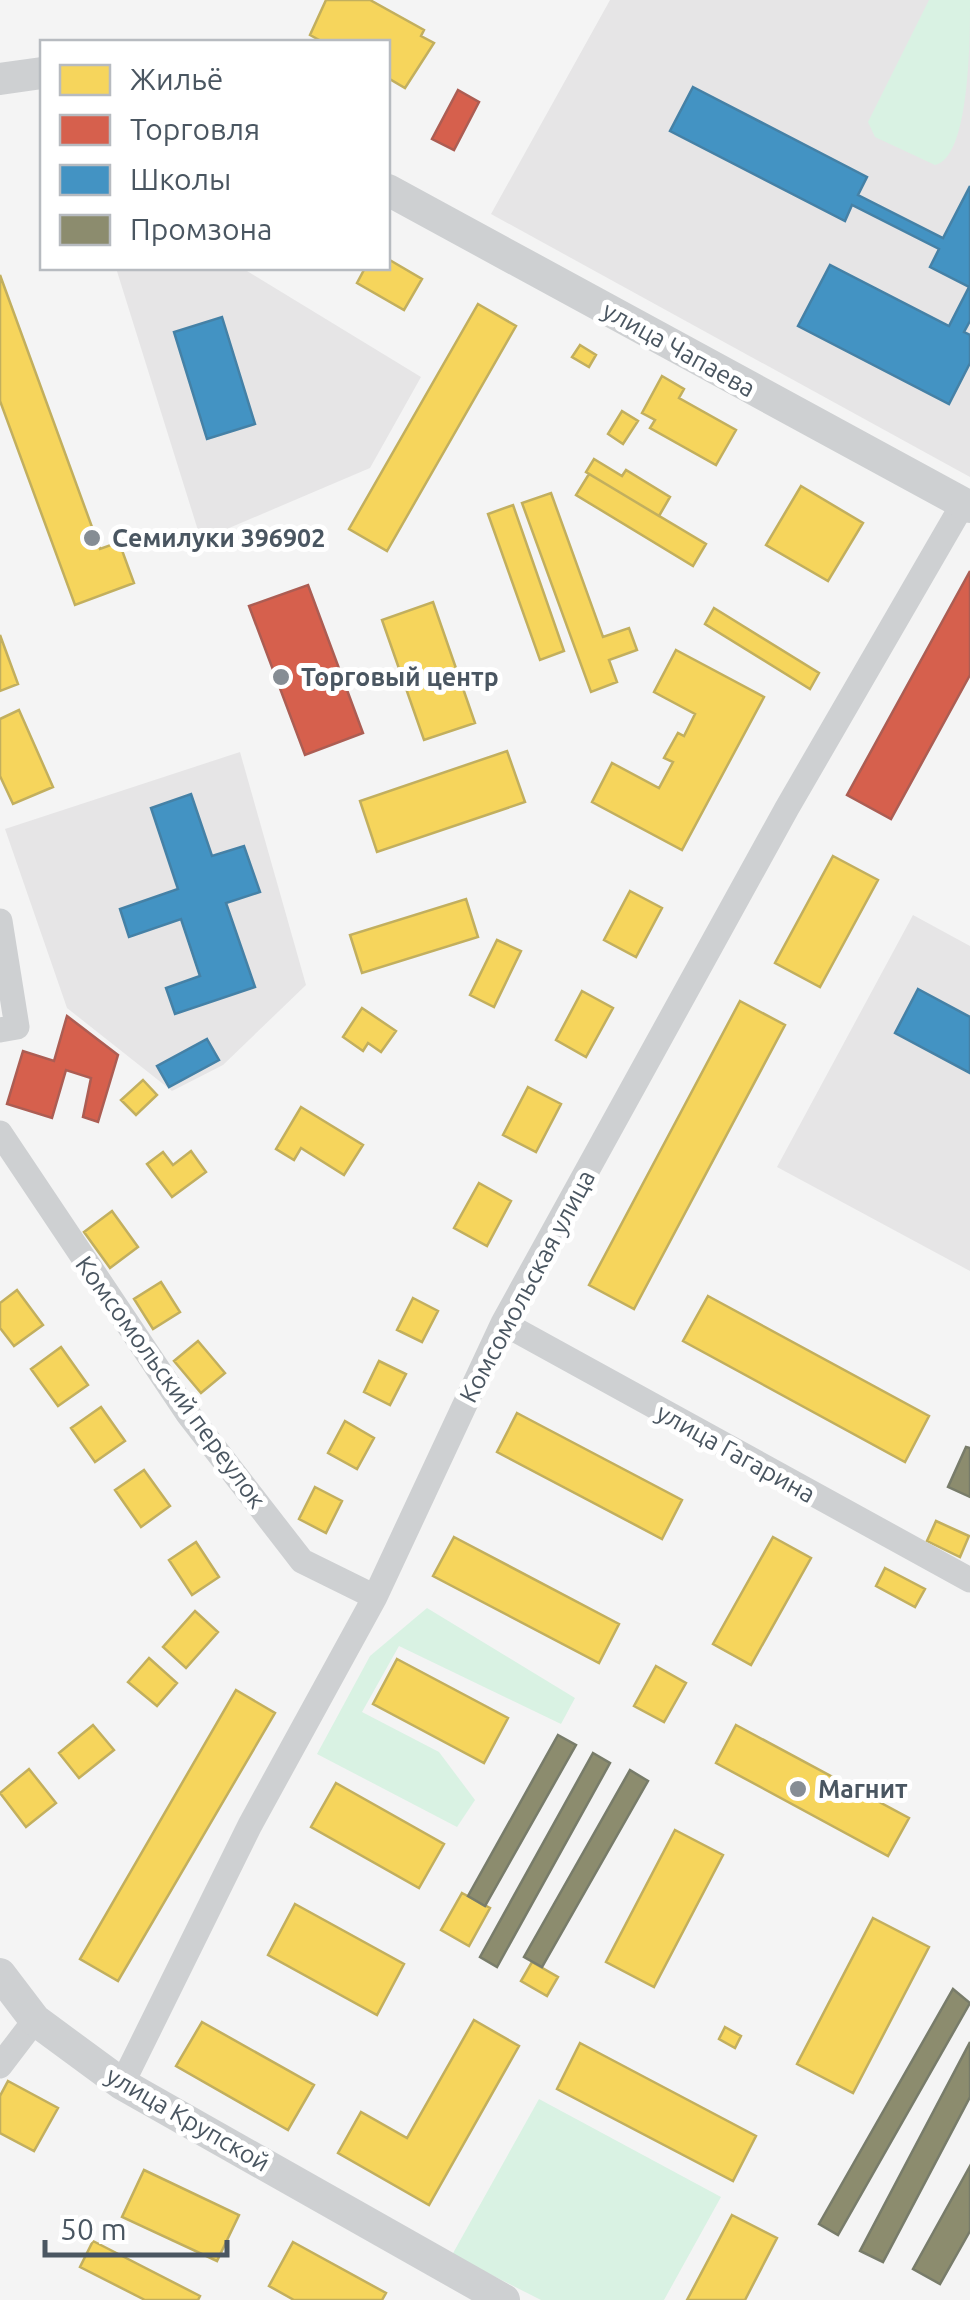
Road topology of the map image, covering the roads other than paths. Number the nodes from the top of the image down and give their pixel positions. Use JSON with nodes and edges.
{"nodes":[{"id":1,"x":40,"y":73,"type":"edge"},
{"id":2,"x":0,"y":79,"type":"edge"},
{"id":3,"x":390,"y":191,"type":"edge"},
{"id":4,"x":967,"y":506,"type":"edge"},
{"id":5,"x":0,"y":921,"type":"edge"},
{"id":6,"x":0,"y":1030,"type":"edge"},
{"id":7,"x":0,"y":1133,"type":"edge"},
{"id":8,"x":503,"y":1323,"type":"junction"},
{"id":9,"x":970,"y":1580,"type":"edge"},
{"id":10,"x":374,"y":1597,"type":"junction"},
{"id":11,"x":0,"y":1974,"type":"edge"},
{"id":12,"x":35,"y":2020,"type":"junction"},
{"id":13,"x":0,"y":2066,"type":"edge"},
{"id":14,"x":122,"y":2084,"type":"junction"},
{"id":15,"x":504,"y":2300,"type":"edge"}],
"edges":[{"from":1,"to":2,"type":"street"},
{"from":3,"to":4,"type":"street","name":"улица Чапаева"},
{"from":4,"to":8,"type":"street","name":"Комсомольская улица"},
{"from":5,"to":6,"type":"street"},
{"from":7,"to":10,"type":"street","name":"Комсомольский переулок"},
{"from":8,"to":9,"type":"street","name":"улица Гагарина"},
{"from":8,"to":10,"type":"street","name":"Комсомольская улица"},
{"from":10,"to":14,"type":"street","name":"Комсомольская улица"},
{"from":11,"to":12,"type":"street","name":"улица Крупской"},
{"from":12,"to":13,"type":"street"},
{"from":12,"to":14,"type":"street","name":"улица Крупской"},
{"from":14,"to":15,"type":"street","name":"улица Крупской"}]}
